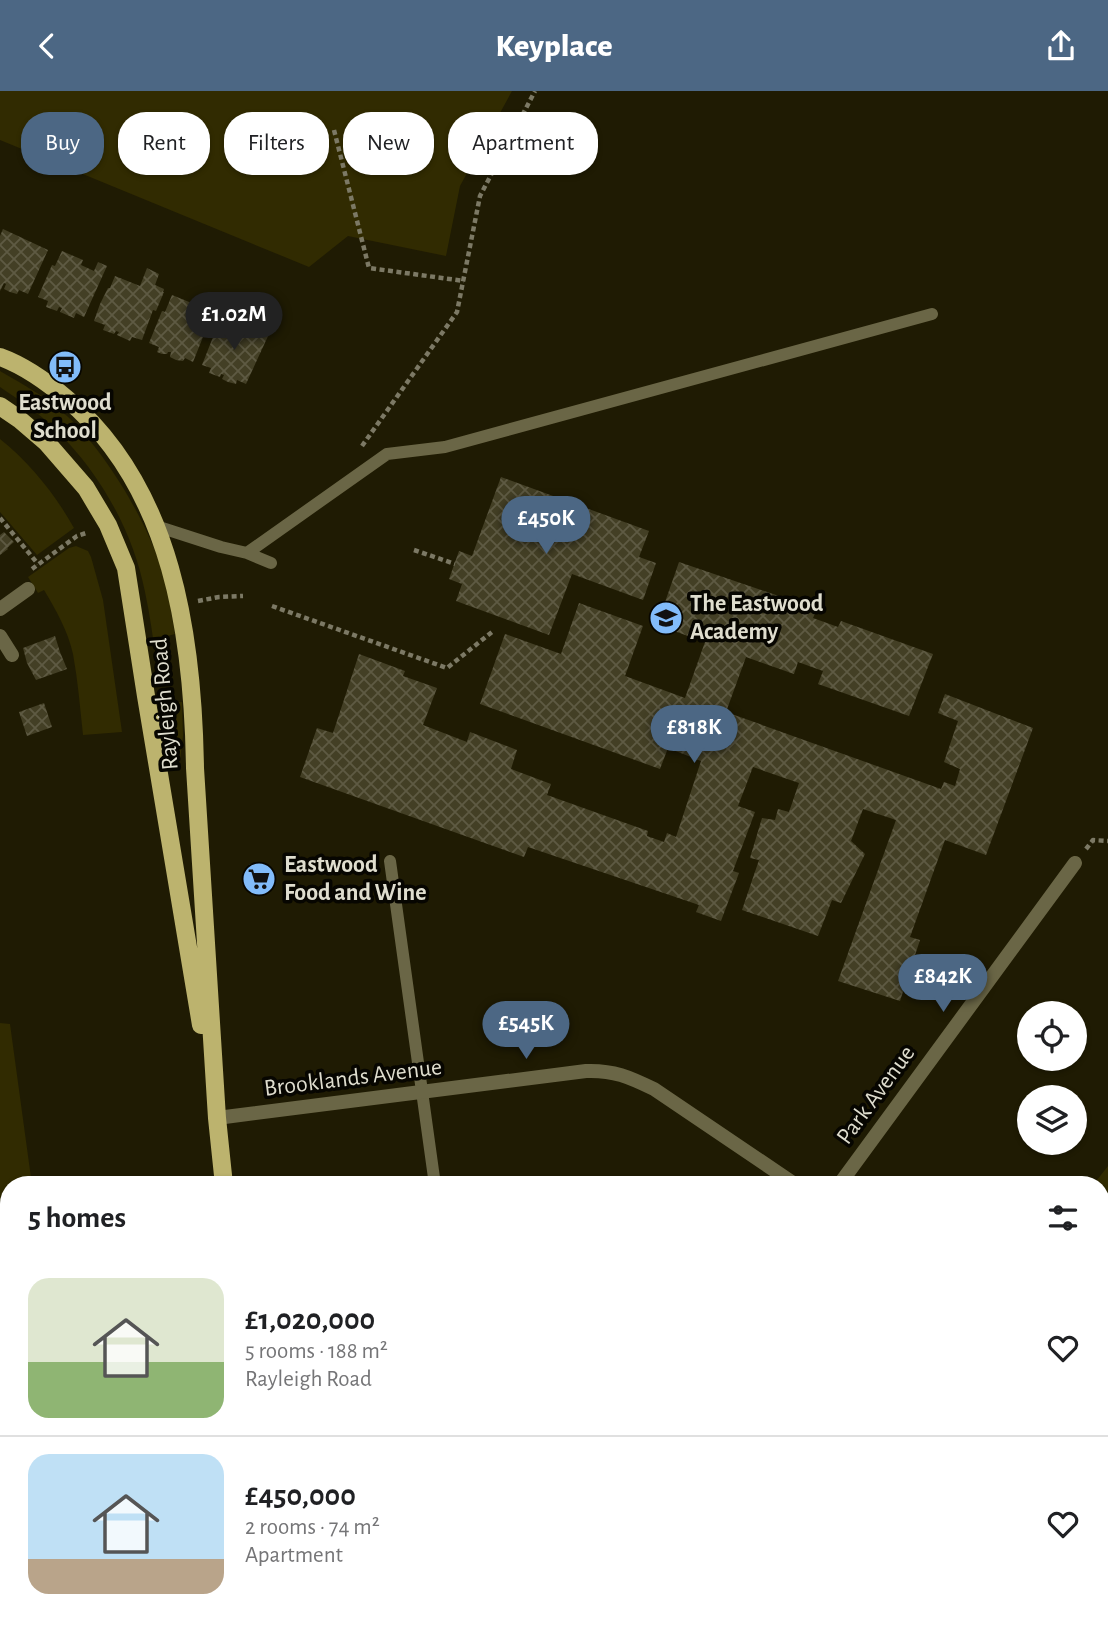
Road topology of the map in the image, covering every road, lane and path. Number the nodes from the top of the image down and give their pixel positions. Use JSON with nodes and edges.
{"nodes":[{"id":1,"x":535,"y":91,"type":"edge"},
{"id":2,"x":334,"y":130,"type":"dead end"},
{"id":3,"x":464,"y":281,"type":"junction"},
{"id":4,"x":932,"y":314,"type":"dead end"},
{"id":5,"x":0,"y":357,"type":"edge"},
{"id":6,"x":0,"y":406,"type":"edge"},
{"id":7,"x":355,"y":456,"type":"dead end"},
{"id":8,"x":0,"y":518,"type":"edge"},
{"id":9,"x":156,"y":526,"type":"junction"},
{"id":10,"x":87,"y":532,"type":"dead end"},
{"id":11,"x":414,"y":550,"type":"dead end"},
{"id":12,"x":247,"y":553,"type":"junction"},
{"id":13,"x":271,"y":563,"type":"dead end"},
{"id":14,"x":455,"y":564,"type":"dead end"},
{"id":15,"x":38,"y":565,"type":"junction"},
{"id":16,"x":28,"y":589,"type":"joint"},
{"id":17,"x":243,"y":596,"type":"dead end"},
{"id":18,"x":195,"y":602,"type":"dead end"},
{"id":19,"x":272,"y":606,"type":"dead end"},
{"id":20,"x":0,"y":609,"type":"edge"},
{"id":21,"x":492,"y":632,"type":"dead end"},
{"id":22,"x":0,"y":636,"type":"edge"},
{"id":23,"x":12,"y":655,"type":"dead end"},
{"id":24,"x":390,"y":861,"type":"dead end"},
{"id":25,"x":1075,"y":863,"type":"dead end"},
{"id":26,"x":422,"y":1091,"type":"junction"},
{"id":27,"x":217,"y":1118,"type":"junction"},
{"id":28,"x":223,"y":1176,"type":"edge"},
{"id":29,"x":434,"y":1176,"type":"edge"},
{"id":30,"x":783,"y":1176,"type":"edge"},
{"id":31,"x":846,"y":1176,"type":"edge"}],
"edges":[{"from":1,"to":3,"type":"path"},
{"from":2,"to":3,"type":"path"},
{"from":3,"to":7,"type":"path"},
{"from":4,"to":12,"type":"lane"},
{"from":5,"to":9,"type":"main road","name":"Rayleigh Road"},
{"from":6,"to":27,"type":"main road","name":"Rayleigh Road"},
{"from":8,"to":15,"type":"path"},
{"from":9,"to":12,"type":"lane"},
{"from":9,"to":27,"type":"main road","name":"Rayleigh Road"},
{"from":10,"to":15,"type":"path"},
{"from":11,"to":14,"type":"path"},
{"from":12,"to":13,"type":"lane"},
{"from":15,"to":16,"type":"path"},
{"from":16,"to":20,"type":"street"},
{"from":17,"to":18,"type":"path"},
{"from":19,"to":21,"type":"path"},
{"from":22,"to":23,"type":"street"},
{"from":24,"to":26,"type":"lane"},
{"from":25,"to":31,"type":"street","name":"Park Avenue"},
{"from":26,"to":27,"type":"street","name":"Brooklands Avenue"},
{"from":26,"to":29,"type":"lane"},
{"from":26,"to":30,"type":"street","name":"Brooklands Avenue"},
{"from":27,"to":28,"type":"main road","name":"Rayleigh Road"}]}
